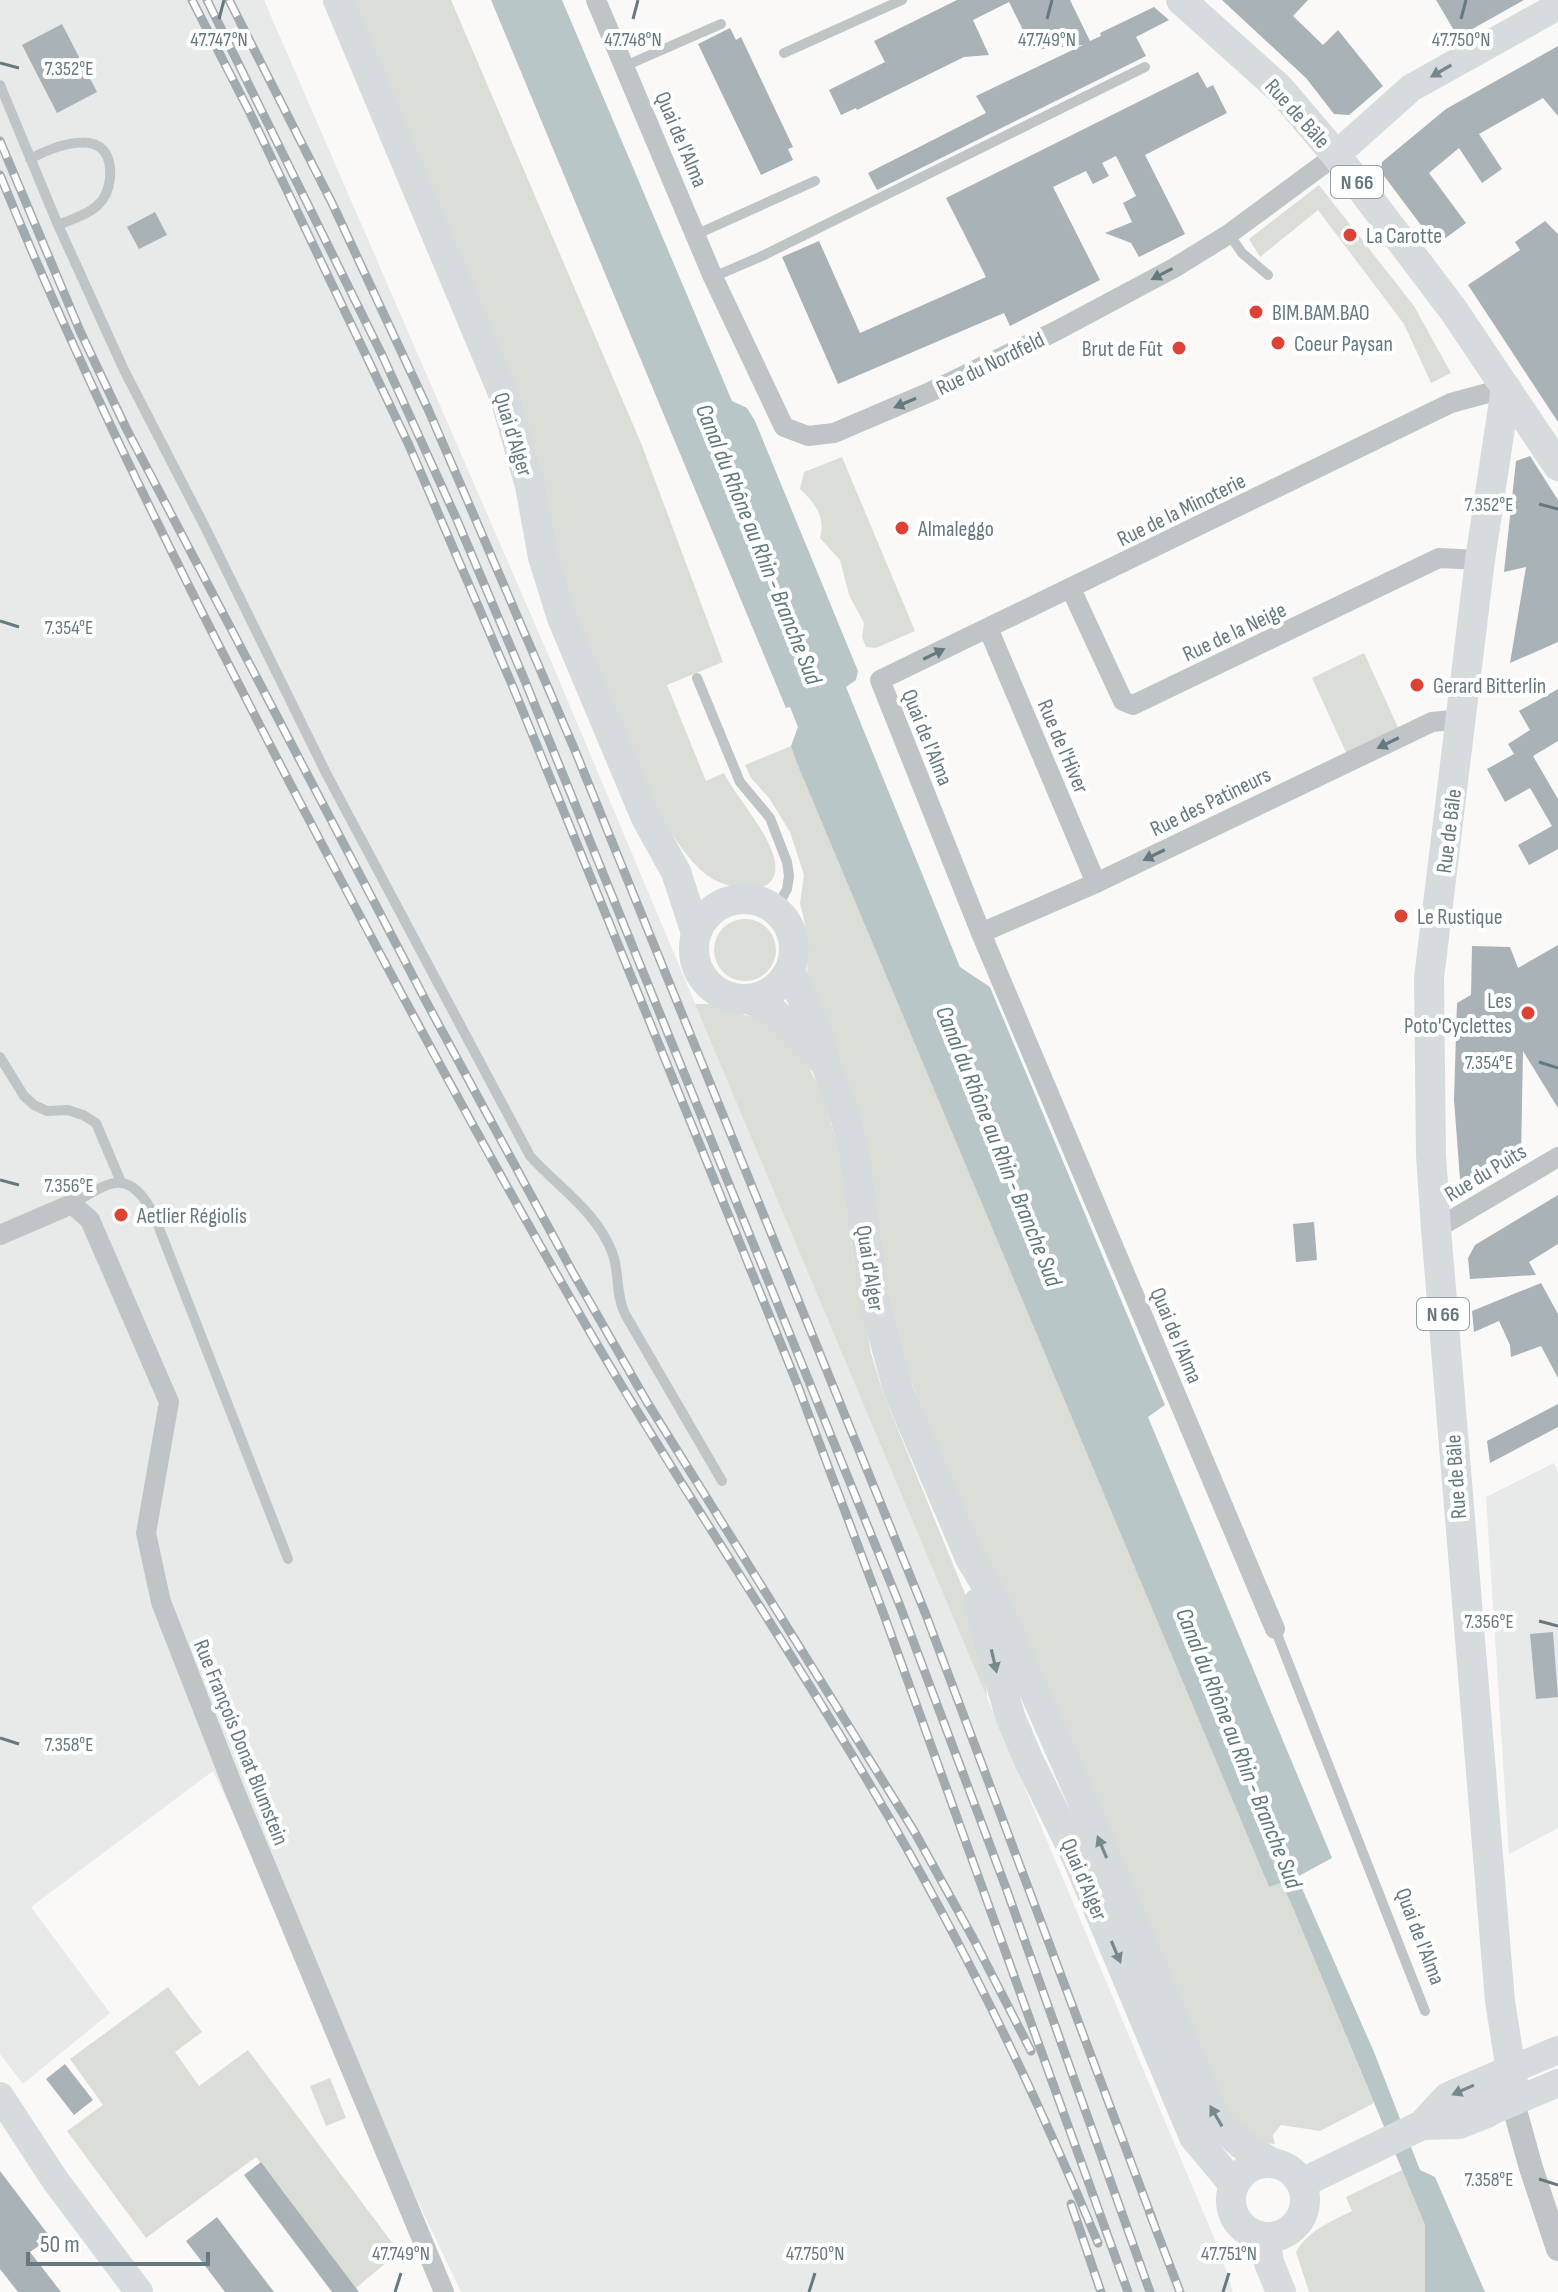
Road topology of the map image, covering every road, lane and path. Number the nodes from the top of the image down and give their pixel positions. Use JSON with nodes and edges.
{"nodes":[{"id":1,"x":338,"y":0,"type":"edge"},
{"id":2,"x":596,"y":0,"type":"edge"},
{"id":3,"x":902,"y":0,"type":"edge"},
{"id":4,"x":1181,"y":0,"type":"edge"},
{"id":5,"x":1558,"y":6,"type":"edge"},
{"id":6,"x":721,"y":24,"type":"dead end"},
{"id":7,"x":784,"y":53,"type":"dead end"},
{"id":8,"x":625,"y":66,"type":"junction"},
{"id":9,"x":1145,"y":67,"type":"dead end"},
{"id":10,"x":0,"y":85,"type":"edge"},
{"id":11,"x":1336,"y":155,"type":"junction"},
{"id":12,"x":30,"y":159,"type":"junction"},
{"id":13,"x":815,"y":181,"type":"dead end"},
{"id":14,"x":58,"y":225,"type":"junction"},
{"id":15,"x":1229,"y":234,"type":"junction"},
{"id":16,"x":695,"y":235,"type":"junction"},
{"id":17,"x":1268,"y":275,"type":"dead end"},
{"id":18,"x":713,"y":277,"type":"junction"},
{"id":19,"x":1506,"y":388,"type":"junction"},
{"id":20,"x":784,"y":427,"type":"joint"},
{"id":21,"x":1558,"y":466,"type":"edge"},
{"id":22,"x":1480,"y":560,"type":"junction"},
{"id":23,"x":1071,"y":589,"type":"junction"},
{"id":24,"x":988,"y":628,"type":"junction"},
{"id":25,"x":697,"y":678,"type":"dead end"},
{"id":26,"x":880,"y":680,"type":"joint"},
{"id":27,"x":1462,"y":719,"type":"junction"},
{"id":28,"x":676,"y":872,"type":"junction"},
{"id":29,"x":1096,"y":883,"type":"junction"},
{"id":30,"x":731,"y":900,"type":"junction"},
{"id":31,"x":776,"y":910,"type":"junction"},
{"id":32,"x":696,"y":933,"type":"junction"},
{"id":33,"x":981,"y":933,"type":"junction"},
{"id":34,"x":790,"y":971,"type":"junction"},
{"id":35,"x":751,"y":1000,"type":"junction"},
{"id":36,"x":0,"y":1057,"type":"edge"},
{"id":37,"x":825,"y":1062,"type":"junction"},
{"id":38,"x":1558,"y":1157,"type":"edge"},
{"id":39,"x":121,"y":1182,"type":"junction"},
{"id":40,"x":72,"y":1204,"type":"junction"},
{"id":41,"x":1436,"y":1229,"type":"junction"},
{"id":42,"x":0,"y":1235,"type":"edge"},
{"id":43,"x":722,"y":1481,"type":"dead end"},
{"id":44,"x":970,"y":1558,"type":"junction"},
{"id":45,"x":288,"y":1559,"type":"dead end"},
{"id":46,"x":1275,"y":1629,"type":"joint"},
{"id":47,"x":1425,"y":2011,"type":"dead end"},
{"id":48,"x":1558,"y":2050,"type":"edge"},
{"id":49,"x":1513,"y":2069,"type":"junction"},
{"id":50,"x":1558,"y":2083,"type":"edge"},
{"id":51,"x":0,"y":2096,"type":"edge"},
{"id":52,"x":1500,"y":2108,"type":"junction"},
{"id":53,"x":1422,"y":2125,"type":"junction"},
{"id":54,"x":1272,"y":2163,"type":"junction"},
{"id":55,"x":1302,"y":2183,"type":"junction"},
{"id":56,"x":1234,"y":2185,"type":"junction"},
{"id":57,"x":1265,"y":2237,"type":"junction"},
{"id":58,"x":1558,"y":2248,"type":"edge"},
{"id":59,"x":139,"y":2292,"type":"edge"},
{"id":60,"x":444,"y":2292,"type":"edge"},
{"id":61,"x":1281,"y":2292,"type":"edge"}],
"edges":[{"from":1,"to":28,"type":"main road","name":"Quai d'Alger"},
{"from":2,"to":8,"type":"street","name":"Quai de l'Alma"},
{"from":3,"to":7,"type":"lane"},
{"from":4,"to":11,"type":"main road","name":"Rue de Bâle","number":"N 66"},
{"from":5,"to":11,"type":"main road","one_way":true},
{"from":6,"to":8,"type":"lane"},
{"from":8,"to":16,"type":"street","name":"Quai de l'Alma"},
{"from":9,"to":18,"type":"lane"},
{"from":10,"to":12,"type":"lane"},
{"from":11,"to":15,"type":"street","name":"Rue du Nordfeld"},
{"from":11,"to":19,"type":"main road","name":"Rue de Bâle","number":"N 66"},
{"from":12,"to":14,"type":"lane"},
{"from":12,"to":14,"type":"lane"},
{"from":13,"to":16,"type":"lane"},
{"from":14,"to":43,"type":"lane"},
{"from":15,"to":17,"type":"lane"},
{"from":15,"to":20,"type":"street","name":"Rue du Nordfeld","one_way":true},
{"from":16,"to":18,"type":"street","name":"Quai de l'Alma"},
{"from":18,"to":20,"type":"street","name":"Quai de l'Alma"},
{"from":19,"to":21,"type":"main road"},
{"from":19,"to":22,"type":"main road","name":"Rue de Bâle","number":"N 66"},
{"from":19,"to":23,"type":"street","name":"Rue de la Minoterie"},
{"from":22,"to":23,"type":"street","name":"Rue de la Neige"},
{"from":22,"to":27,"type":"main road","name":"Rue de Bâle","number":"N 66"},
{"from":23,"to":24,"type":"street","name":"Rue de la Minoterie"},
{"from":26,"to":24,"type":"street","name":"Rue de la Minoterie","one_way":true},
{"from":24,"to":29,"type":"street","name":"Rue de l'Hiver"},
{"from":25,"to":31,"type":"lane"},
{"from":26,"to":33,"type":"street","name":"Quai de l'Alma"},
{"from":27,"to":29,"type":"street","name":"Rue des Patineurs","one_way":true},
{"from":27,"to":41,"type":"main road","name":"Rue de Bâle","number":"N 66"},
{"from":28,"to":30,"type":"main road"},
{"from":28,"to":32,"type":"main road","name":"Quai d'Alger"},
{"from":29,"to":33,"type":"street","name":"Rue des Patineurs"},
{"from":30,"to":31,"type":"main road"},
{"from":30,"to":32,"type":"main road"},
{"from":31,"to":34,"type":"main road","name":"Quai d'Alger"},
{"from":32,"to":35,"type":"main road","name":"Quai d'Alger"},
{"from":33,"to":46,"type":"street","name":"Quai de l'Alma"},
{"from":34,"to":35,"type":"main road"},
{"from":34,"to":37,"type":"main road","name":"Quai d'Alger"},
{"from":35,"to":37,"type":"main road","name":"Quai d'Alger"},
{"from":36,"to":39,"type":"lane"},
{"from":37,"to":44,"type":"main road","name":"Quai d'Alger"},
{"from":38,"to":41,"type":"street","name":"Rue du Puits"},
{"from":39,"to":40,"type":"lane"},
{"from":39,"to":45,"type":"lane"},
{"from":40,"to":42,"type":"street"},
{"from":40,"to":60,"type":"street","name":"Rue François Donat Blumstein"},
{"from":41,"to":49,"type":"main road","name":"Rue de Bâle","number":"N 66"},
{"from":54,"to":44,"type":"main road","name":"Quai d'Alger","one_way":true},
{"from":44,"to":56,"type":"main road","name":"Quai d'Alger","one_way":true},
{"from":46,"to":47,"type":"lane","name":"Quai de l'Alma"},
{"from":48,"to":49,"type":"main road"},
{"from":49,"to":52,"type":"main road"},
{"from":49,"to":53,"type":"main road","one_way":true},
{"from":50,"to":52,"type":"main road"},
{"from":51,"to":59,"type":"main road"},
{"from":52,"to":53,"type":"main road"},
{"from":52,"to":58,"type":"street"},
{"from":53,"to":55,"type":"main road"},
{"from":54,"to":55,"type":"main road"},
{"from":54,"to":56,"type":"main road"},
{"from":55,"to":57,"type":"main road"},
{"from":56,"to":57,"type":"main road"},
{"from":57,"to":61,"type":"main road"}]}
